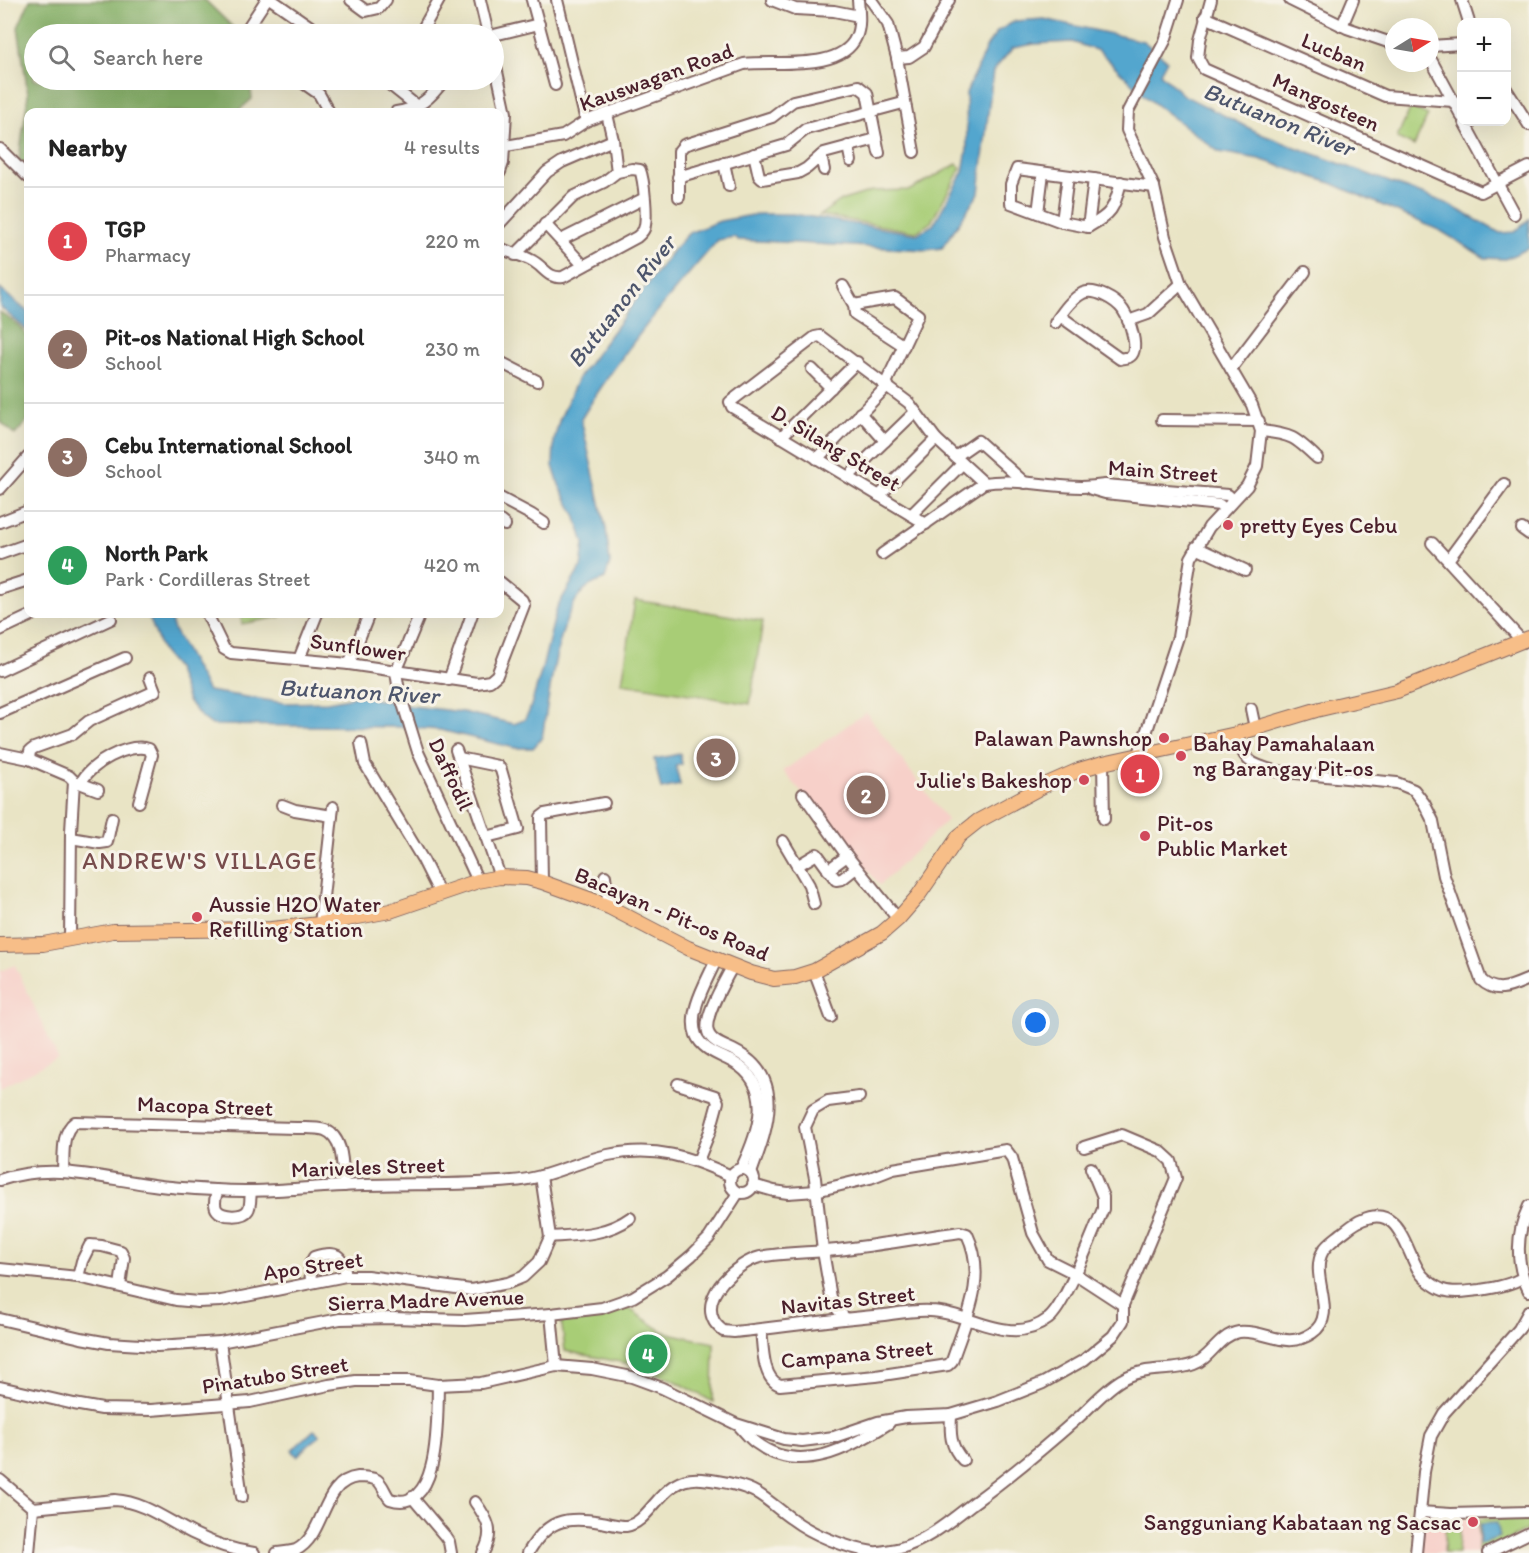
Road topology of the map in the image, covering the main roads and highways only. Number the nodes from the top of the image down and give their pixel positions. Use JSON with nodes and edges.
{"nodes":[{"id":1,"x":1526,"y":640,"type":"edge"},
{"id":2,"x":0,"y":945,"type":"edge"}],
"edges":[{"from":1,"to":2,"type":"main road","name":"Bacayan - Pit-os Road"}]}
